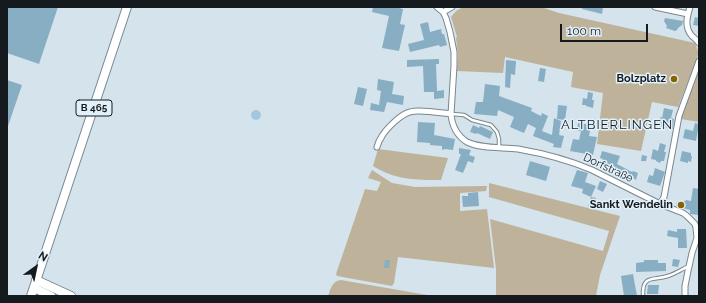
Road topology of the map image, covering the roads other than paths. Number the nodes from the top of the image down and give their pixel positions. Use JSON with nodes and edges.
{"nodes":[{"id":1,"x":128,"y":7,"type":"edge"},
{"id":2,"x":436,"y":7,"type":"edge"},
{"id":3,"x":452,"y":7,"type":"edge"},
{"id":4,"x":655,"y":7,"type":"edge"},
{"id":5,"x":690,"y":7,"type":"edge"},
{"id":6,"x":443,"y":12,"type":"junction"},
{"id":7,"x":688,"y":14,"type":"junction"},
{"id":8,"x":699,"y":43,"type":"edge"},
{"id":9,"x":699,"y":61,"type":"edge"},
{"id":10,"x":451,"y":114,"type":"junction"},
{"id":11,"x":377,"y":147,"type":"dead end"},
{"id":12,"x":499,"y":147,"type":"junction"},
{"id":13,"x":660,"y":204,"type":"junction"},
{"id":14,"x":697,"y":223,"type":"edge"},
{"id":15,"x":689,"y":266,"type":"junction"},
{"id":16,"x":35,"y":284,"type":"junction"},
{"id":17,"x":31,"y":296,"type":"edge"},
{"id":18,"x":52,"y":296,"type":"edge"},
{"id":19,"x":71,"y":296,"type":"edge"},
{"id":20,"x":642,"y":296,"type":"edge"},
{"id":21,"x":685,"y":296,"type":"edge"}],
"edges":[{"from":1,"to":16,"type":"main road","number":"B 465"},
{"from":2,"to":6,"type":"street"},
{"from":3,"to":6,"type":"street"},
{"from":4,"to":7,"type":"street"},
{"from":5,"to":7,"type":"street"},
{"from":6,"to":10,"type":"street","name":"Dorfstraße"},
{"from":7,"to":8,"type":"street"},
{"from":9,"to":13,"type":"street"},
{"from":10,"to":11,"type":"street"},
{"from":10,"to":12,"type":"lane"},
{"from":10,"to":12,"type":"street","name":"Dorfstraße"},
{"from":12,"to":13,"type":"street","name":"Dorfstraße"},
{"from":13,"to":14,"type":"street","name":"Dorfstraße"},
{"from":14,"to":15,"type":"street","name":"Dorfstraße"},
{"from":15,"to":20,"type":"lane"},
{"from":15,"to":21,"type":"street","name":"Dorfstraße"},
{"from":16,"to":17,"type":"main road","number":"B 465"},
{"from":16,"to":18,"type":"main road"},
{"from":16,"to":19,"type":"main road"}]}
